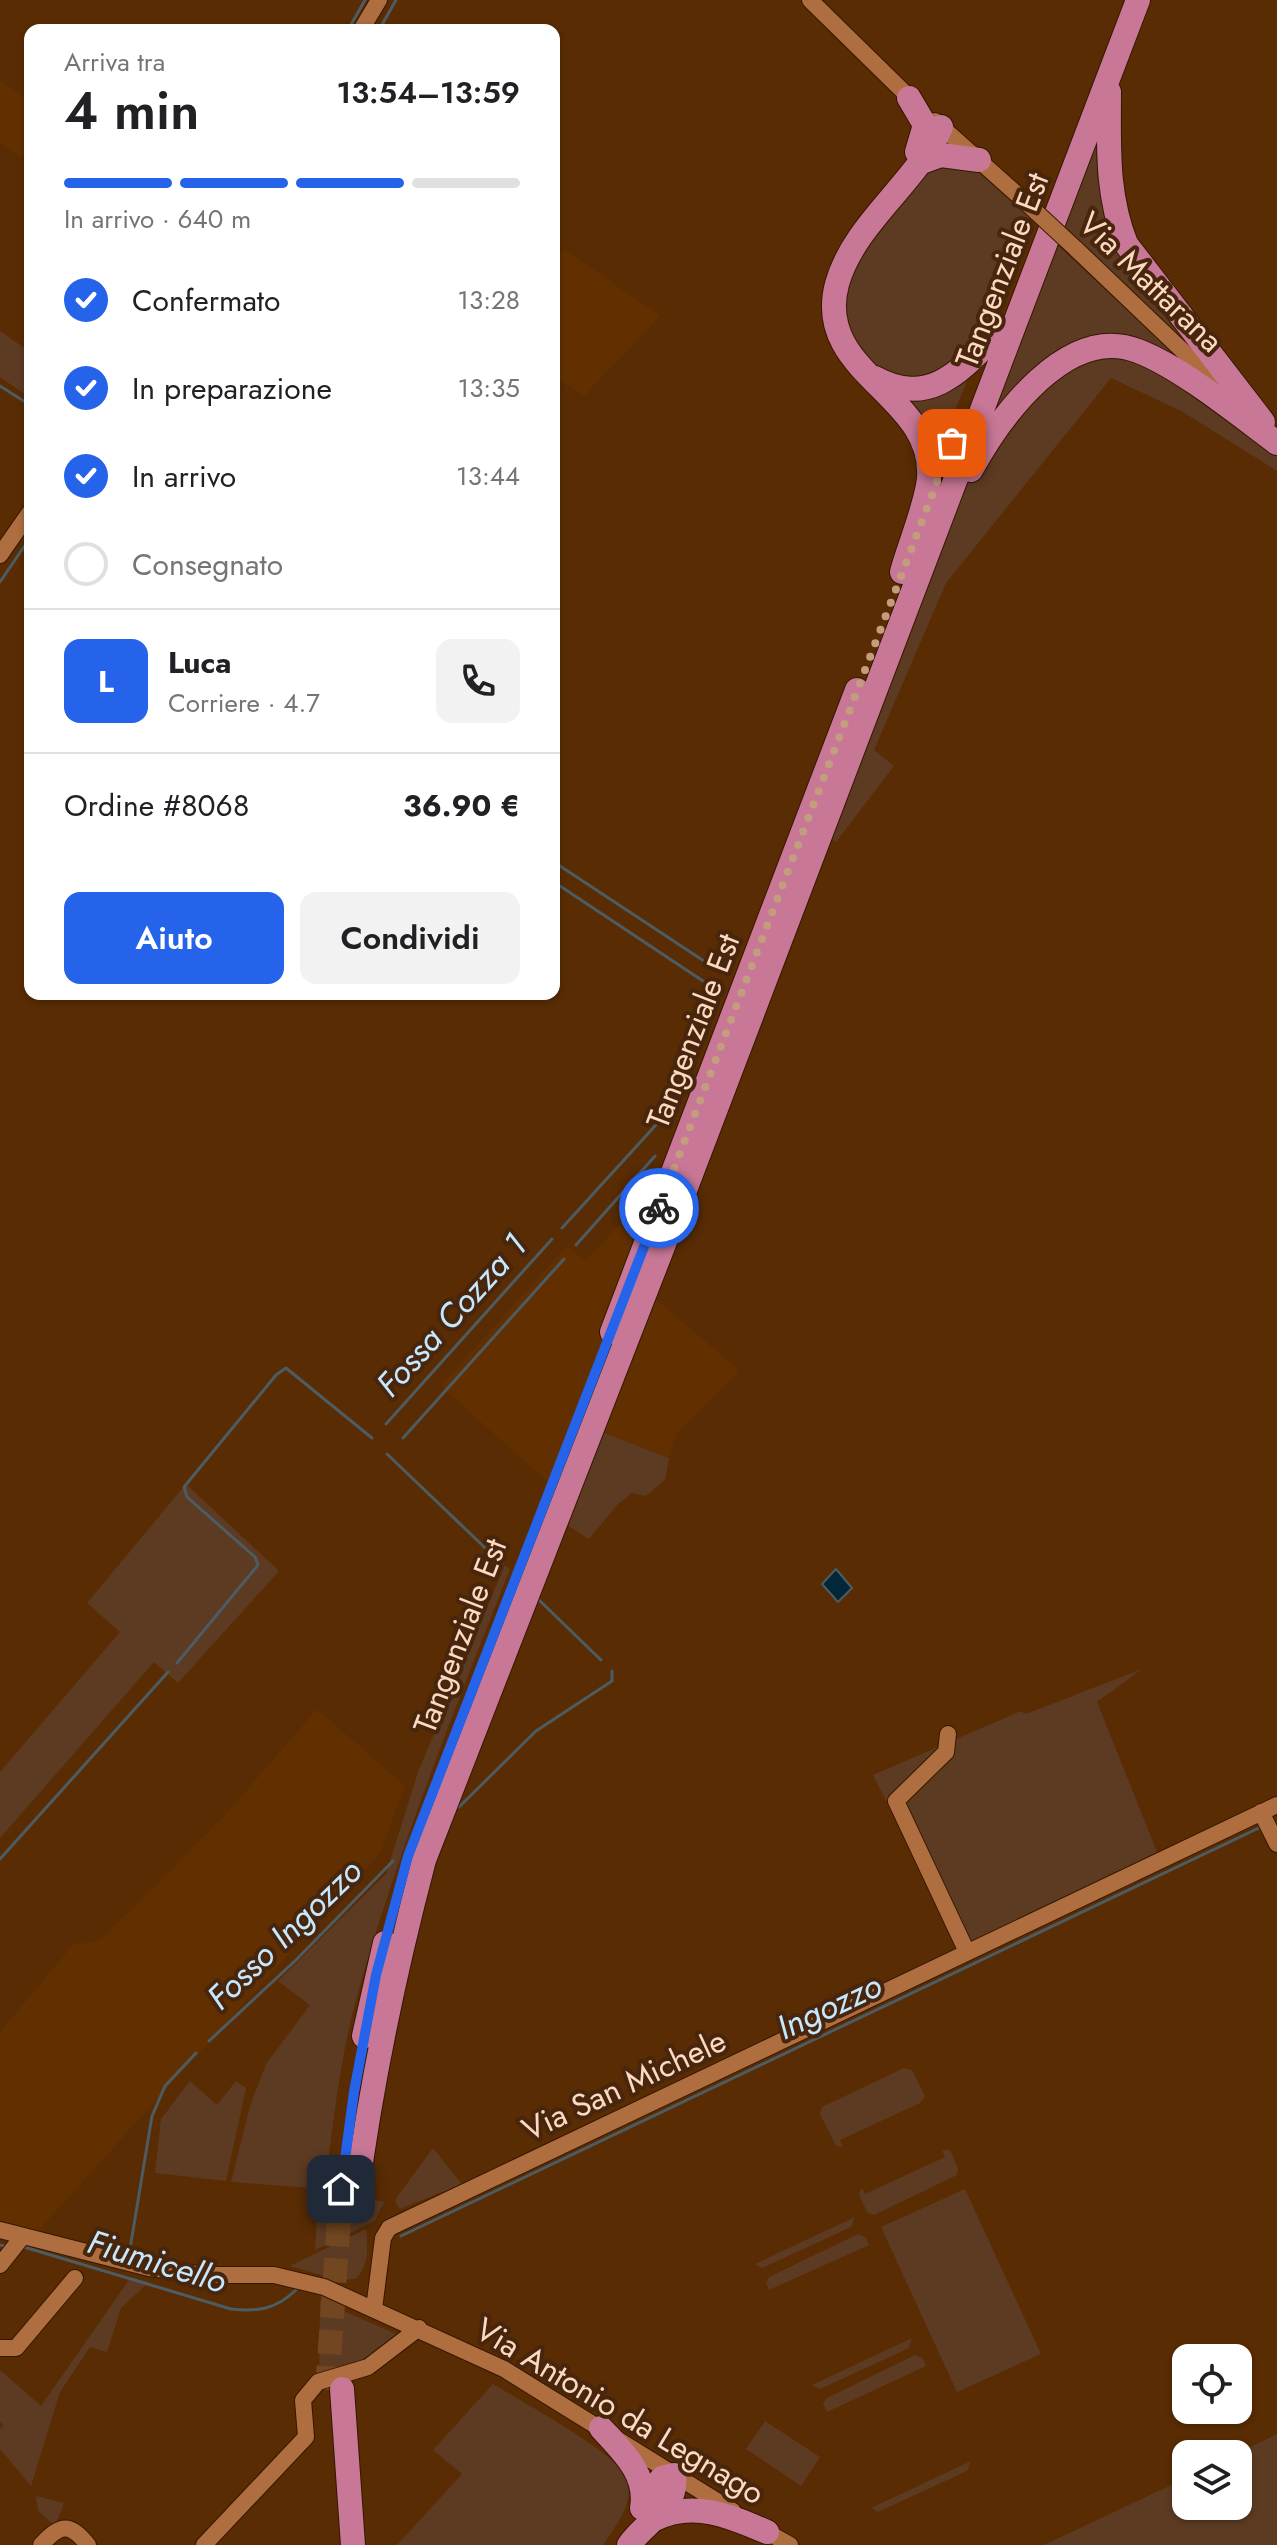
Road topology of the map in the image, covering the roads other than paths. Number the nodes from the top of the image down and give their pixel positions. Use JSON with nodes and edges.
{"nodes":[{"id":1,"x":379,"y":0,"type":"edge"},
{"id":2,"x":810,"y":0,"type":"edge"},
{"id":3,"x":1121,"y":0,"type":"edge"},
{"id":4,"x":1138,"y":0,"type":"edge"},
{"id":5,"x":365,"y":24,"type":"edge"},
{"id":6,"x":1109,"y":77,"type":"junction"},
{"id":7,"x":909,"y":98,"type":"joint"},
{"id":8,"x":932,"y":132,"type":"junction"},
{"id":9,"x":979,"y":160,"type":"junction"},
{"id":10,"x":912,"y":170,"type":"junction"},
{"id":11,"x":992,"y":339,"type":"junction"},
{"id":12,"x":869,"y":375,"type":"junction"},
{"id":13,"x":1277,"y":441,"type":"edge"},
{"id":14,"x":24,"y":521,"type":"edge"},
{"id":15,"x":930,"y":546,"type":"junction"},
{"id":16,"x":0,"y":555,"type":"edge"},
{"id":17,"x":902,"y":572,"type":"junction"},
{"id":18,"x":948,"y":1734,"type":"dead end"},
{"id":19,"x":1277,"y":1805,"type":"edge"},
{"id":20,"x":1268,"y":1826,"type":"edge"},
{"id":21,"x":967,"y":1952,"type":"junction"},
{"id":22,"x":0,"y":2230,"type":"edge"},
{"id":23,"x":13,"y":2249,"type":"edge"},
{"id":24,"x":75,"y":2278,"type":"dead end"},
{"id":25,"x":374,"y":2309,"type":"junction"},
{"id":26,"x":419,"y":2328,"type":"junction"},
{"id":27,"x":0,"y":2348,"type":"edge"},
{"id":28,"x":344,"y":2425,"type":"junction"},
{"id":29,"x":601,"y":2428,"type":"junction"},
{"id":30,"x":674,"y":2475,"type":"junction"},
{"id":31,"x":641,"y":2524,"type":"edge"},
{"id":32,"x":767,"y":2532,"type":"junction"},
{"id":33,"x":41,"y":2545,"type":"edge"},
{"id":34,"x":88,"y":2545,"type":"edge"},
{"id":35,"x":204,"y":2545,"type":"edge"},
{"id":36,"x":339,"y":2545,"type":"edge"},
{"id":37,"x":353,"y":2545,"type":"edge"},
{"id":38,"x":364,"y":2545,"type":"edge"},
{"id":39,"x":790,"y":2545,"type":"edge"}],
"edges":[{"from":1,"to":5,"type":"street"},
{"from":2,"to":7,"type":"street"},
{"from":3,"to":11,"type":"highway","name":"Tangenziale Est"},
{"from":4,"to":6,"type":"highway","name":"Tangenziale Est"},
{"from":6,"to":13,"type":"highway"},
{"from":6,"to":15,"type":"highway","name":"Tangenziale Est"},
{"from":7,"to":8,"type":"highway"},
{"from":8,"to":9,"type":"street","name":"Via Mattarana"},
{"from":8,"to":10,"type":"highway"},
{"from":9,"to":10,"type":"highway"},
{"from":9,"to":13,"type":"street","name":"Via Mattarana","bridge":true},
{"from":10,"to":12,"type":"highway"},
{"from":11,"to":12,"type":"highway"},
{"from":11,"to":17,"type":"highway","name":"Tangenziale Est"},
{"from":12,"to":17,"type":"highway"},
{"from":13,"to":15,"type":"highway"},
{"from":14,"to":16,"type":"street"},
{"from":15,"to":17,"type":"highway","name":"Tangenziale Est"},
{"from":18,"to":21,"type":"street"},
{"from":19,"to":20,"type":"street","name":"Via San Michele"},
{"from":20,"to":21,"type":"street","name":"Via San Michele"},
{"from":21,"to":25,"type":"street","name":"Via San Michele"},
{"from":22,"to":23,"type":"street","name":"Via Antonio da Legnago"},
{"from":23,"to":25,"type":"street","name":"Via Antonio da Legnago"},
{"from":24,"to":27,"type":"street"},
{"from":25,"to":26,"type":"street","name":"Via Antonio da Legnago"},
{"from":26,"to":29,"type":"street","name":"Via Antonio da Legnago"},
{"from":26,"to":35,"type":"street"},
{"from":28,"to":36,"type":"highway"},
{"from":28,"to":37,"type":"highway"},
{"from":28,"to":38,"type":"highway"},
{"from":29,"to":30,"type":"street","name":"Via Antonio da Legnago"},
{"from":29,"to":31,"type":"highway"},
{"from":30,"to":31,"type":"highway"},
{"from":30,"to":32,"type":"street","name":"Via Antonio da Legnago"},
{"from":31,"to":32,"type":"highway"},
{"from":32,"to":39,"type":"street","name":"Via Antonio da Legnago"},
{"from":33,"to":34,"type":"street"}]}
